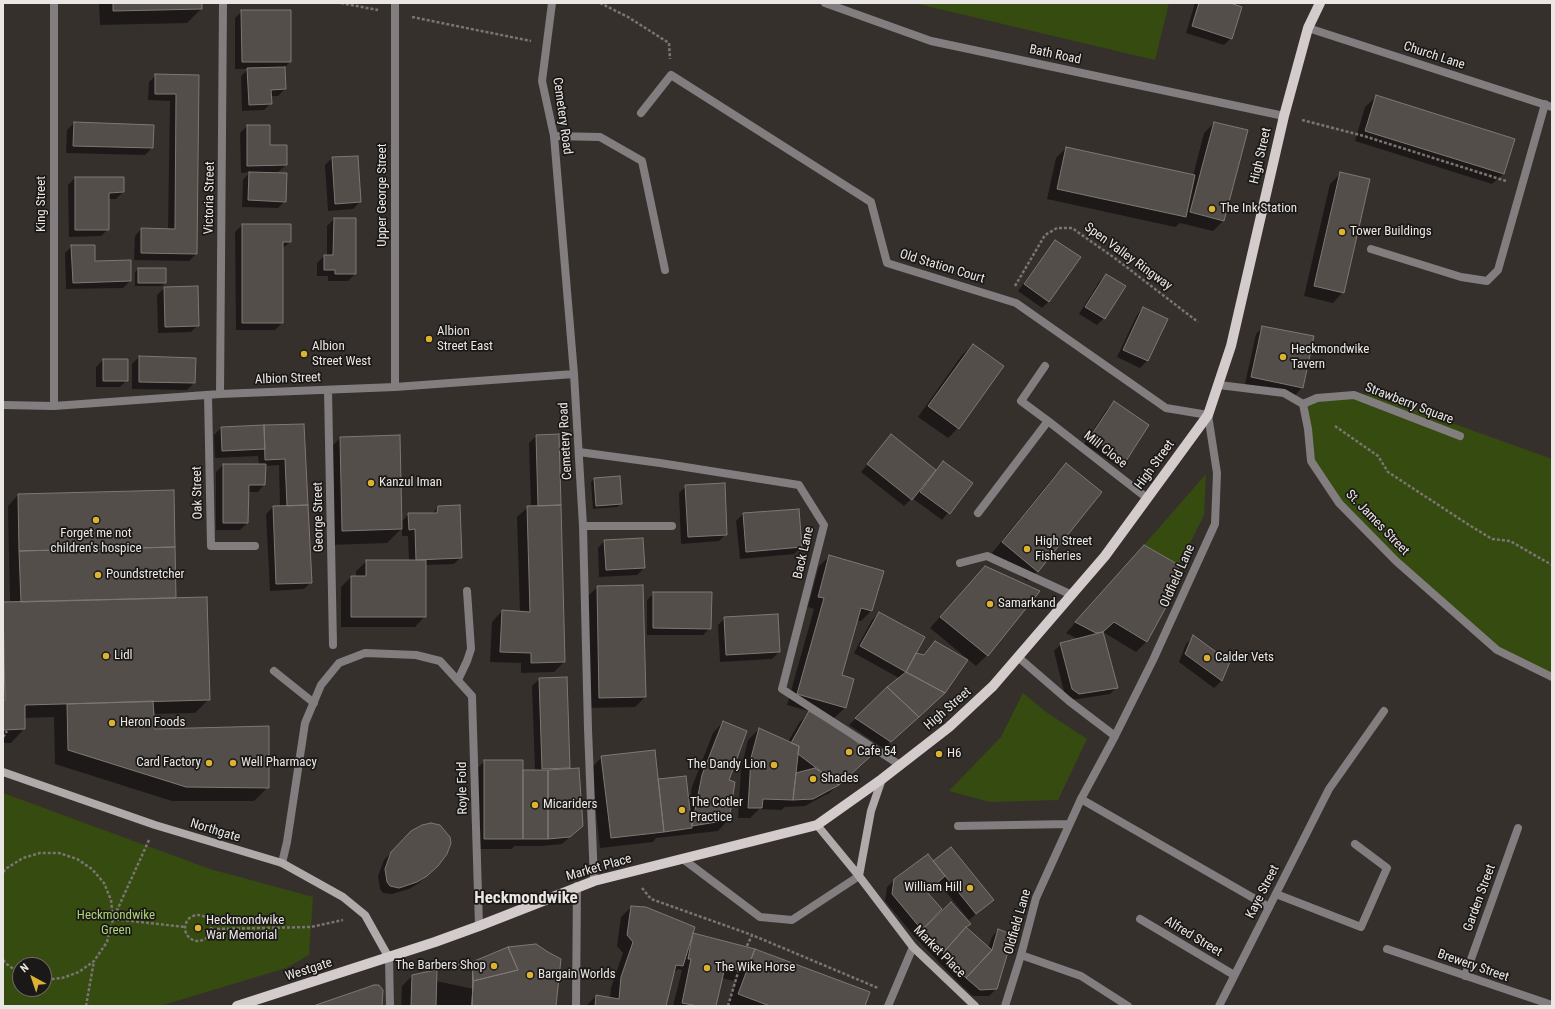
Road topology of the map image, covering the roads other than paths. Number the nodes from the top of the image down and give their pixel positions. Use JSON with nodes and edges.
{"nodes":[{"id":1,"x":54,"y":3,"type":"edge"},
{"id":2,"x":223,"y":3,"type":"edge"},
{"id":3,"x":552,"y":3,"type":"edge"},
{"id":4,"x":825,"y":3,"type":"edge"},
{"id":5,"x":1320,"y":3,"type":"edge"},
{"id":6,"x":395,"y":8,"type":"edge"},
{"id":7,"x":1308,"y":28,"type":"junction"},
{"id":8,"x":1548,"y":105,"type":"edge"},
{"id":9,"x":642,"y":113,"type":"dead end"},
{"id":10,"x":1284,"y":116,"type":"junction"},
{"id":11,"x":554,"y":136,"type":"junction"},
{"id":12,"x":1371,"y":249,"type":"dead end"},
{"id":13,"x":666,"y":270,"type":"dead end"},
{"id":14,"x":1045,"y":366,"type":"dead end"},
{"id":15,"x":574,"y":374,"type":"junction"},
{"id":16,"x":1219,"y":385,"type":"junction"},
{"id":17,"x":395,"y":388,"type":"junction"},
{"id":18,"x":328,"y":390,"type":"junction"},
{"id":19,"x":220,"y":394,"type":"junction"},
{"id":20,"x":208,"y":395,"type":"junction"},
{"id":21,"x":1303,"y":404,"type":"junction"},
{"id":22,"x":3,"y":405,"type":"edge"},
{"id":23,"x":54,"y":406,"type":"junction"},
{"id":24,"x":1208,"y":415,"type":"junction"},
{"id":25,"x":1048,"y":421,"type":"junction"},
{"id":26,"x":1460,"y":436,"type":"dead end"},
{"id":27,"x":578,"y":452,"type":"junction"},
{"id":28,"x":1147,"y":498,"type":"junction"},
{"id":29,"x":978,"y":512,"type":"dead end"},
{"id":30,"x":583,"y":526,"type":"junction"},
{"id":31,"x":672,"y":526,"type":"dead end"},
{"id":32,"x":255,"y":546,"type":"dead end"},
{"id":33,"x":960,"y":563,"type":"dead end"},
{"id":34,"x":467,"y":591,"type":"dead end"},
{"id":35,"x":1072,"y":595,"type":"junction"},
{"id":36,"x":333,"y":645,"type":"dead end"},
{"id":37,"x":1018,"y":658,"type":"junction"},
{"id":38,"x":274,"y":671,"type":"dead end"},
{"id":39,"x":1552,"y":677,"type":"edge"},
{"id":40,"x":458,"y":680,"type":"junction"},
{"id":41,"x":314,"y":703,"type":"junction"},
{"id":42,"x":1384,"y":711,"type":"dead end"},
{"id":43,"x":1115,"y":736,"type":"junction"},
{"id":44,"x":900,"y":765,"type":"junction"},
{"id":45,"x":3,"y":772,"type":"edge"},
{"id":46,"x":882,"y":779,"type":"junction"},
{"id":47,"x":1081,"y":799,"type":"junction"},
{"id":48,"x":1069,"y":824,"type":"junction"},
{"id":49,"x":817,"y":825,"type":"junction"},
{"id":50,"x":958,"y":826,"type":"dead end"},
{"id":51,"x":1518,"y":828,"type":"dead end"},
{"id":52,"x":1355,"y":844,"type":"dead end"},
{"id":53,"x":683,"y":859,"type":"junction"},
{"id":54,"x":282,"y":863,"type":"junction"},
{"id":55,"x":859,"y":876,"type":"junction"},
{"id":56,"x":594,"y":881,"type":"junction"},
{"id":57,"x":577,"y":886,"type":"junction"},
{"id":58,"x":1276,"y":894,"type":"junction"},
{"id":59,"x":1269,"y":907,"type":"junction"},
{"id":60,"x":1140,"y":919,"type":"dead end"},
{"id":61,"x":479,"y":926,"type":"junction"},
{"id":62,"x":913,"y":947,"type":"junction"},
{"id":63,"x":1387,"y":949,"type":"dead end"},
{"id":64,"x":1021,"y":955,"type":"junction"},
{"id":65,"x":389,"y":958,"type":"junction"},
{"id":66,"x":1234,"y":975,"type":"junction"},
{"id":67,"x":1465,"y":976,"type":"junction"},
{"id":68,"x":1552,"y":1005,"type":"edge"},
{"id":69,"x":237,"y":1006,"type":"edge"},
{"id":70,"x":390,"y":1006,"type":"edge"},
{"id":71,"x":576,"y":1006,"type":"edge"},
{"id":72,"x":888,"y":1006,"type":"edge"},
{"id":73,"x":975,"y":1006,"type":"edge"},
{"id":74,"x":1005,"y":1006,"type":"edge"},
{"id":75,"x":1128,"y":1006,"type":"edge"},
{"id":76,"x":1218,"y":1006,"type":"edge"}],
"edges":[{"from":1,"to":23,"type":"street","name":"King Street"},
{"from":2,"to":19,"type":"street","name":"Victoria Street"},
{"from":3,"to":11,"type":"street","name":"Cemetery Road"},
{"from":4,"to":10,"type":"street","name":"Bath Road"},
{"from":5,"to":7,"type":"main road","name":"High Street"},
{"from":6,"to":17,"type":"street","name":"Upper George Street"},
{"from":7,"to":8,"type":"street","name":"Church Lane"},
{"from":7,"to":10,"type":"main road","name":"High Street"},
{"from":8,"to":12,"type":"street"},
{"from":9,"to":24,"type":"street","name":"Old Station Court"},
{"from":10,"to":16,"type":"main road","name":"High Street"},
{"from":11,"to":13,"type":"street"},
{"from":11,"to":15,"type":"street","name":"Cemetery Road"},
{"from":14,"to":25,"type":"street","name":"Mill Close"},
{"from":15,"to":17,"type":"street","name":"Albion Street"},
{"from":15,"to":27,"type":"street","name":"Cemetery Road"},
{"from":16,"to":21,"type":"street"},
{"from":16,"to":24,"type":"main road","name":"High Street"},
{"from":17,"to":18,"type":"street","name":"Albion Street"},
{"from":18,"to":19,"type":"street","name":"Albion Street"},
{"from":18,"to":36,"type":"street","name":"George Street"},
{"from":19,"to":20,"type":"street","name":"Albion Street"},
{"from":20,"to":23,"type":"street","name":"Albion Street"},
{"from":20,"to":32,"type":"street","name":"Oak Street"},
{"from":21,"to":26,"type":"street","name":"Strawberry Square"},
{"from":21,"to":39,"type":"street","name":"St. James Street"},
{"from":22,"to":23,"type":"street","name":"Albion Street"},
{"from":24,"to":28,"type":"main road","name":"High Street"},
{"from":24,"to":43,"type":"street","name":"Oldfield Lane"},
{"from":25,"to":28,"type":"street","name":"Mill Close"},
{"from":25,"to":29,"type":"street"},
{"from":27,"to":30,"type":"street","name":"Cemetery Road"},
{"from":27,"to":44,"type":"street","name":"Back Lane"},
{"from":28,"to":35,"type":"main road","name":"High Street"},
{"from":30,"to":31,"type":"street"},
{"from":30,"to":56,"type":"street","name":"Cemetery Road"},
{"from":33,"to":35,"type":"street"},
{"from":34,"to":40,"type":"street"},
{"from":35,"to":37,"type":"main road","name":"High Street"},
{"from":37,"to":43,"type":"street"},
{"from":37,"to":44,"type":"main road","name":"High Street"},
{"from":38,"to":41,"type":"street"},
{"from":40,"to":41,"type":"street","name":"Royle Fold"},
{"from":40,"to":61,"type":"street","name":"Royle Fold"},
{"from":41,"to":54,"type":"street"},
{"from":42,"to":58,"type":"street","name":"Kaye Street"},
{"from":43,"to":47,"type":"street","name":"Oldfield Lane"},
{"from":44,"to":46,"type":"main road","name":"High Street"},
{"from":45,"to":54,"type":"main road","name":"Northgate"},
{"from":46,"to":49,"type":"main road","name":"High Street"},
{"from":46,"to":55,"type":"main road"},
{"from":47,"to":48,"type":"street","name":"Oldfield Lane"},
{"from":47,"to":59,"type":"street"},
{"from":48,"to":50,"type":"street"},
{"from":48,"to":64,"type":"street","name":"Oldfield Lane"},
{"from":49,"to":53,"type":"main road","name":"Market Place"},
{"from":49,"to":55,"type":"main road","name":"Market Place"},
{"from":51,"to":67,"type":"street","name":"Garden Street"},
{"from":52,"to":58,"type":"street"},
{"from":53,"to":55,"type":"street"},
{"from":53,"to":56,"type":"main road","name":"Market Place"},
{"from":54,"to":65,"type":"main road","name":"Northgate"},
{"from":55,"to":62,"type":"main road","name":"Market Place"},
{"from":56,"to":57,"type":"main road","name":"Market Place"},
{"from":57,"to":61,"type":"main road","name":"Market Place"},
{"from":57,"to":71,"type":"street"},
{"from":58,"to":59,"type":"street","name":"Kaye Street"},
{"from":59,"to":66,"type":"street","name":"Kaye Street"},
{"from":60,"to":66,"type":"street","name":"Alfred Street"},
{"from":61,"to":65,"type":"main road","name":"Market Place"},
{"from":62,"to":72,"type":"street"},
{"from":62,"to":73,"type":"main road","name":"Market Place"},
{"from":63,"to":67,"type":"street","name":"Brewery Street"},
{"from":64,"to":74,"type":"street","name":"Oldfield Lane"},
{"from":64,"to":75,"type":"street"},
{"from":65,"to":69,"type":"main road","name":"Westgate"},
{"from":65,"to":70,"type":"street"},
{"from":66,"to":76,"type":"street","name":"Kaye Street"},
{"from":67,"to":68,"type":"street","name":"Brewery Street"}]}
